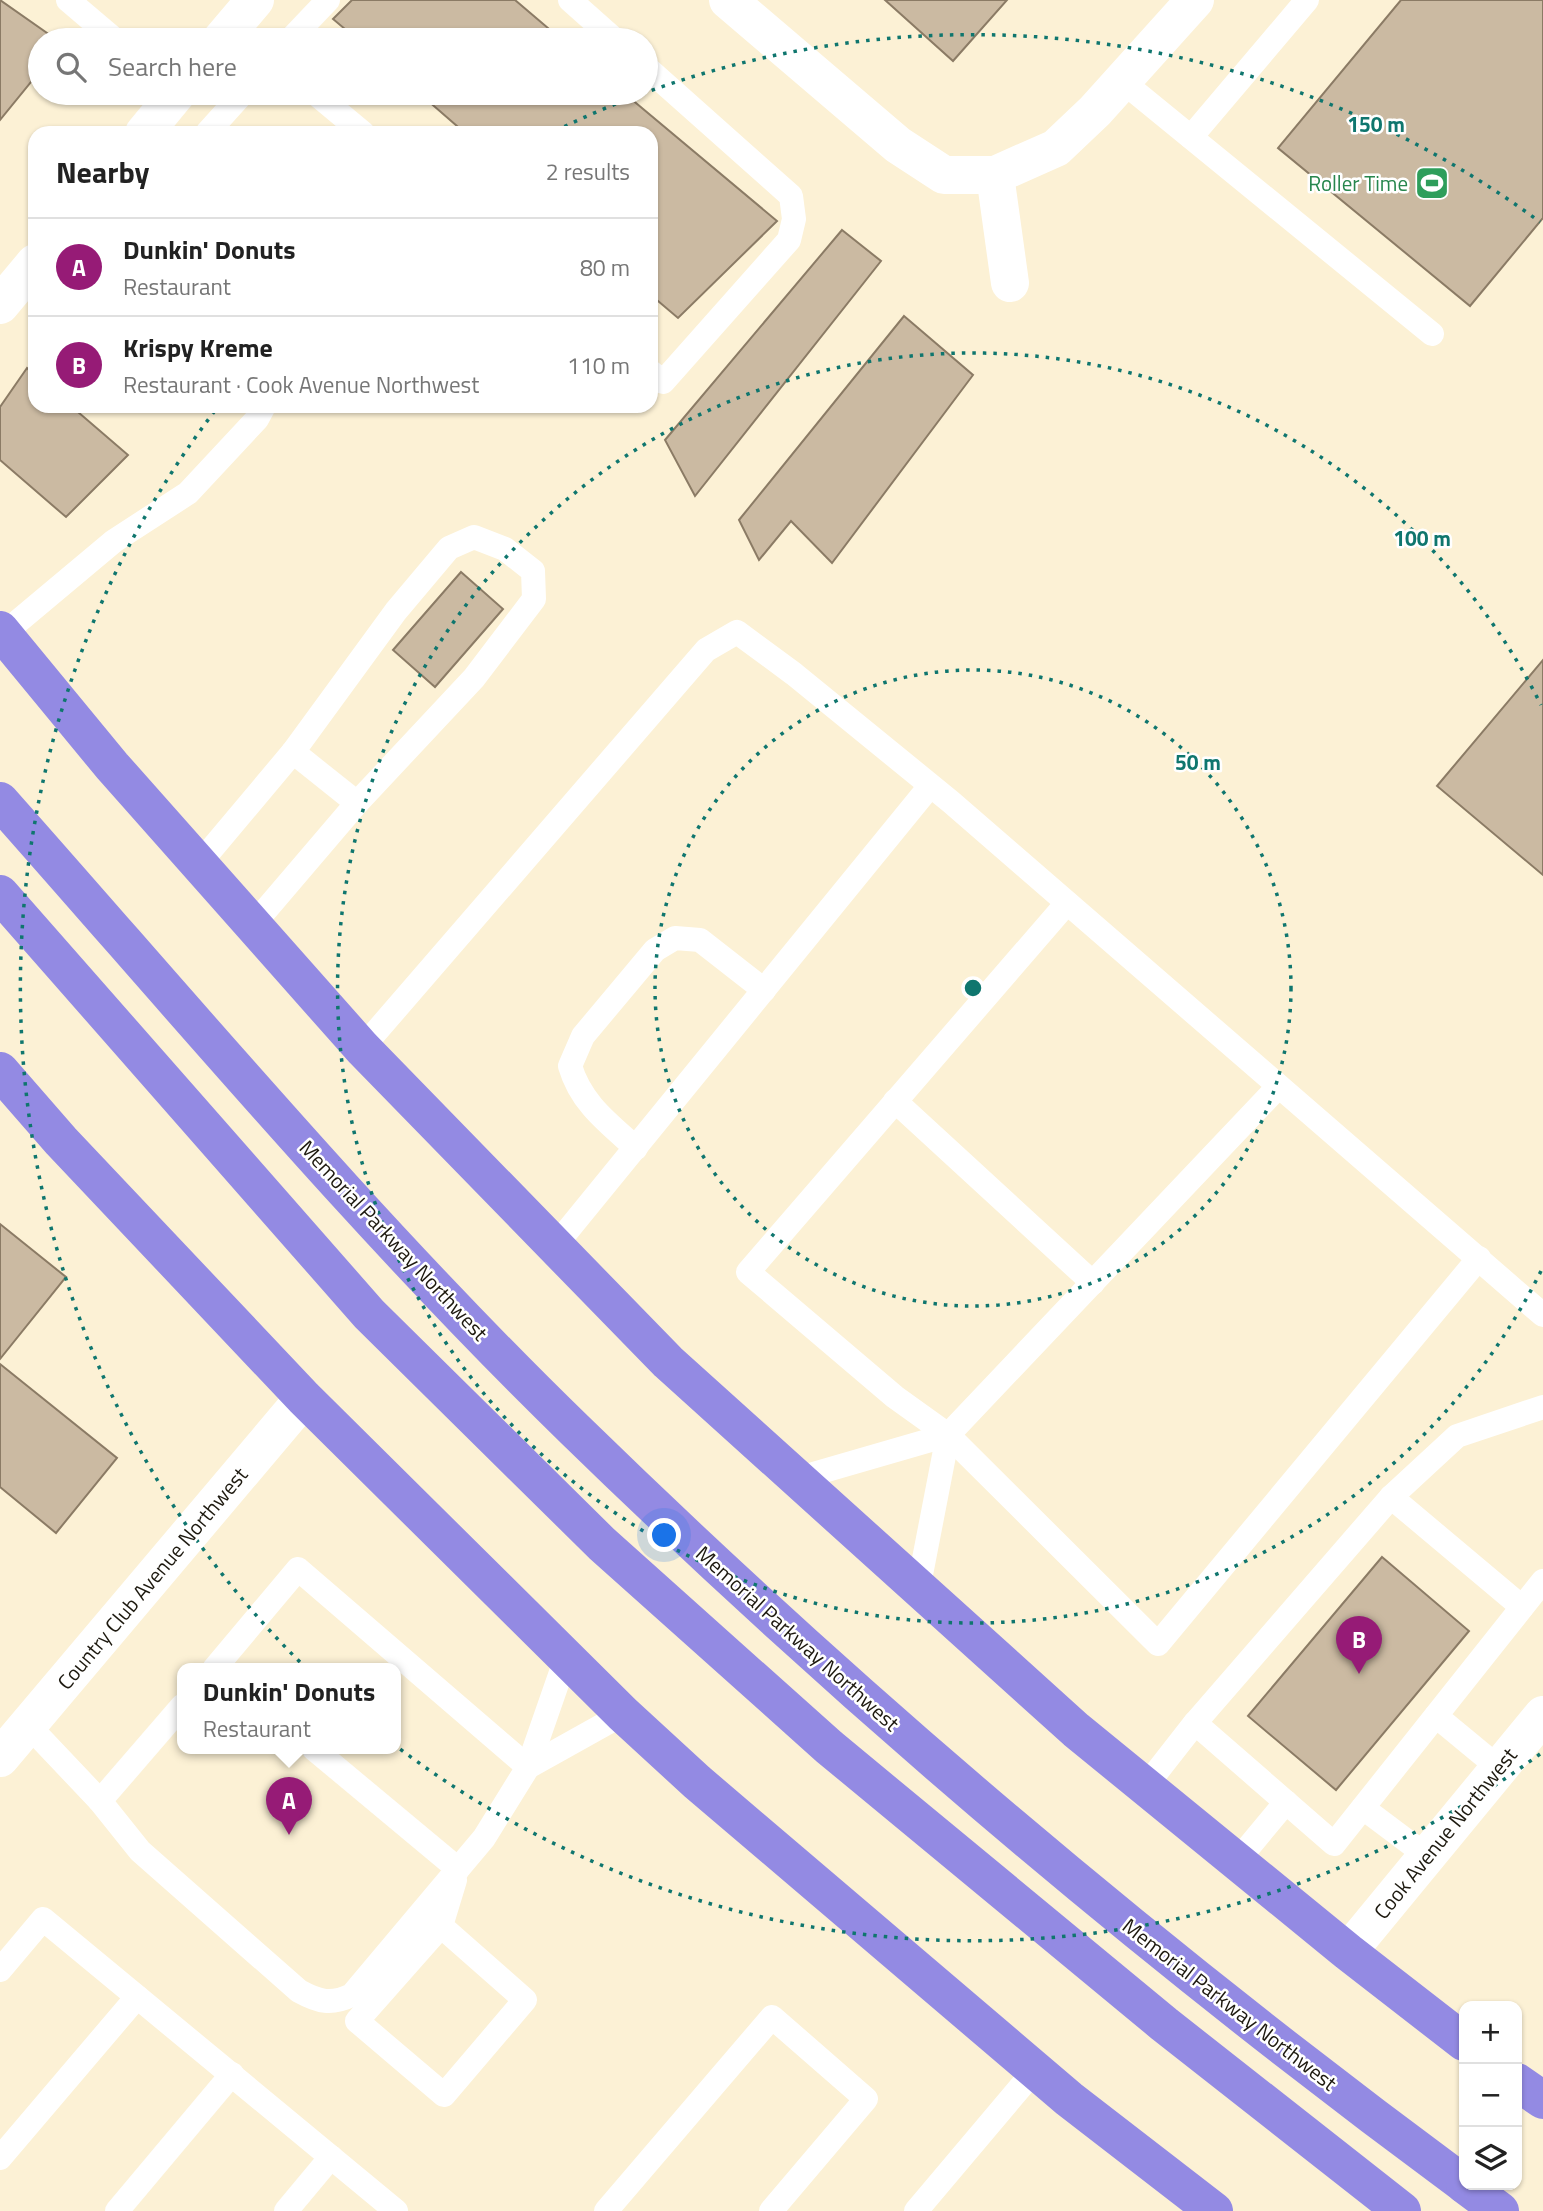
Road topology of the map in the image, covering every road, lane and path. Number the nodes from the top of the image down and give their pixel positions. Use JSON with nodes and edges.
{"nodes":[{"id":1,"x":68,"y":0,"type":"edge"},
{"id":2,"x":328,"y":0,"type":"edge"},
{"id":3,"x":570,"y":0,"type":"edge"},
{"id":4,"x":727,"y":0,"type":"edge"},
{"id":5,"x":1195,"y":0,"type":"edge"},
{"id":6,"x":1307,"y":0,"type":"edge"},
{"id":7,"x":101,"y":28,"type":"edge"},
{"id":8,"x":301,"y":28,"type":"edge"},
{"id":9,"x":602,"y":28,"type":"edge"},
{"id":10,"x":658,"y":78,"type":"edge"},
{"id":11,"x":1122,"y":81,"type":"junction"},
{"id":12,"x":167,"y":105,"type":"edge"},
{"id":13,"x":232,"y":105,"type":"edge"},
{"id":14,"x":329,"y":105,"type":"edge"},
{"id":15,"x":150,"y":126,"type":"edge"},
{"id":16,"x":213,"y":126,"type":"edge"},
{"id":17,"x":355,"y":126,"type":"edge"},
{"id":18,"x":1191,"y":137,"type":"junction"},
{"id":19,"x":995,"y":175,"type":"junction"},
{"id":20,"x":28,"y":271,"type":"edge"},
{"id":21,"x":1010,"y":283,"type":"dead end"},
{"id":22,"x":0,"y":305,"type":"edge"},
{"id":23,"x":1432,"y":334,"type":"dead end"},
{"id":24,"x":658,"y":378,"type":"edge"},
{"id":25,"x":260,"y":413,"type":"edge"},
{"id":26,"x":1,"y":632,"type":"edge"},
{"id":27,"x":293,"y":752,"type":"junction"},
{"id":28,"x":930,"y":786,"type":"junction"},
{"id":29,"x":0,"y":801,"type":"edge"},
{"id":30,"x":357,"y":803,"type":"junction"},
{"id":31,"x":199,"y":864,"type":"junction"},
{"id":32,"x":0,"y":894,"type":"edge"},
{"id":33,"x":1067,"y":904,"type":"junction"},
{"id":34,"x":253,"y":925,"type":"junction"},
{"id":35,"x":764,"y":990,"type":"junction"},
{"id":36,"x":362,"y":1048,"type":"junction"},
{"id":37,"x":0,"y":1071,"type":"edge"},
{"id":38,"x":1279,"y":1087,"type":"junction"},
{"id":39,"x":895,"y":1101,"type":"junction"},
{"id":40,"x":636,"y":1148,"type":"junction"},
{"id":41,"x":555,"y":1246,"type":"junction"},
{"id":42,"x":1479,"y":1258,"type":"junction"},
{"id":43,"x":1093,"y":1283,"type":"junction"},
{"id":44,"x":1543,"y":1315,"type":"edge"},
{"id":45,"x":304,"y":1398,"type":"junction"},
{"id":46,"x":1543,"y":1407,"type":"edge"},
{"id":47,"x":948,"y":1435,"type":"junction"},
{"id":48,"x":796,"y":1479,"type":"junction"},
{"id":49,"x":1397,"y":1502,"type":"junction"},
{"id":50,"x":1543,"y":1581,"type":"edge"},
{"id":51,"x":919,"y":1590,"type":"junction"},
{"id":52,"x":1522,"y":1607,"type":"junction"},
{"id":53,"x":566,"y":1658,"type":"junction"},
{"id":54,"x":220,"y":1663,"type":"edge"},
{"id":55,"x":177,"y":1712,"type":"edge"},
{"id":56,"x":623,"y":1714,"type":"junction"},
{"id":57,"x":1203,"y":1714,"type":"junction"},
{"id":58,"x":1543,"y":1715,"type":"edge"},
{"id":59,"x":1436,"y":1716,"type":"junction"},
{"id":60,"x":28,"y":1725,"type":"junction"},
{"id":61,"x":320,"y":1754,"type":"edge"},
{"id":62,"x":0,"y":1758,"type":"edge"},
{"id":63,"x":528,"y":1767,"type":"junction"},
{"id":64,"x":1499,"y":1768,"type":"junction"},
{"id":65,"x":1145,"y":1787,"type":"junction"},
{"id":66,"x":100,"y":1801,"type":"junction"},
{"id":67,"x":1286,"y":1802,"type":"junction"},
{"id":68,"x":1363,"y":1808,"type":"junction"},
{"id":69,"x":1427,"y":1856,"type":"junction"},
{"id":70,"x":1237,"y":1861,"type":"junction"},
{"id":71,"x":458,"y":1869,"type":"junction"},
{"id":72,"x":441,"y":1926,"type":"junction"},
{"id":73,"x":1348,"y":1952,"type":"junction"},
{"id":74,"x":0,"y":1970,"type":"edge"},
{"id":75,"x":138,"y":1997,"type":"junction"},
{"id":76,"x":1459,"y":2038,"type":"edge"},
{"id":77,"x":1035,"y":2070,"type":"junction"},
{"id":78,"x":232,"y":2074,"type":"junction"},
{"id":79,"x":1522,"y":2085,"type":"edge"},
{"id":80,"x":1543,"y":2100,"type":"edge"},
{"id":81,"x":331,"y":2157,"type":"junction"},
{"id":82,"x":0,"y":2158,"type":"edge"},
{"id":83,"x":1459,"y":2181,"type":"edge"},
{"id":84,"x":1471,"y":2190,"type":"edge"},
{"id":85,"x":117,"y":2211,"type":"edge"},
{"id":86,"x":286,"y":2211,"type":"edge"},
{"id":87,"x":396,"y":2211,"type":"edge"},
{"id":88,"x":606,"y":2211,"type":"edge"},
{"id":89,"x":771,"y":2211,"type":"edge"},
{"id":90,"x":916,"y":2211,"type":"edge"},
{"id":91,"x":1214,"y":2211,"type":"edge"},
{"id":92,"x":1402,"y":2211,"type":"edge"},
{"id":93,"x":1500,"y":2211,"type":"edge"}],
"edges":[{"from":1,"to":7,"type":"lane"},
{"from":2,"to":8,"type":"lane"},
{"from":3,"to":9,"type":"lane"},
{"from":4,"to":19,"type":"street"},
{"from":5,"to":11,"type":"street"},
{"from":6,"to":18,"type":"lane"},
{"from":10,"to":24,"type":"lane"},
{"from":11,"to":18,"type":"lane"},
{"from":11,"to":19,"type":"street"},
{"from":12,"to":15,"type":"street"},
{"from":13,"to":16,"type":"lane"},
{"from":14,"to":17,"type":"lane"},
{"from":18,"to":23,"type":"lane"},
{"from":19,"to":21,"type":"street"},
{"from":20,"to":22,"type":"street"},
{"from":25,"to":26,"type":"lane"},
{"from":26,"to":31,"type":"highway"},
{"from":27,"to":30,"type":"lane"},
{"from":27,"to":30,"type":"lane"},
{"from":27,"to":31,"type":"lane"},
{"from":28,"to":33,"type":"lane"},
{"from":28,"to":35,"type":"lane"},
{"from":28,"to":36,"type":"lane"},
{"from":29,"to":83,"type":"highway","name":"Memorial Parkway Northwest"},
{"from":30,"to":34,"type":"lane"},
{"from":31,"to":34,"type":"highway"},
{"from":32,"to":92,"type":"highway"},
{"from":33,"to":38,"type":"lane"},
{"from":33,"to":39,"type":"lane"},
{"from":34,"to":36,"type":"highway"},
{"from":35,"to":40,"type":"lane"},
{"from":35,"to":40,"type":"lane"},
{"from":36,"to":41,"type":"highway"},
{"from":37,"to":45,"type":"highway"},
{"from":38,"to":42,"type":"lane"},
{"from":38,"to":43,"type":"lane"},
{"from":39,"to":43,"type":"lane"},
{"from":39,"to":47,"type":"lane"},
{"from":40,"to":41,"type":"lane"},
{"from":41,"to":48,"type":"highway"},
{"from":42,"to":44,"type":"lane"},
{"from":42,"to":47,"type":"lane"},
{"from":43,"to":47,"type":"lane"},
{"from":45,"to":53,"type":"highway"},
{"from":45,"to":60,"type":"street","name":"Country Club Avenue Northwest"},
{"from":46,"to":49,"type":"lane"},
{"from":47,"to":48,"type":"lane"},
{"from":47,"to":51,"type":"lane"},
{"from":48,"to":51,"type":"highway"},
{"from":49,"to":52,"type":"lane"},
{"from":49,"to":57,"type":"lane"},
{"from":50,"to":52,"type":"lane"},
{"from":51,"to":65,"type":"highway"},
{"from":52,"to":59,"type":"lane"},
{"from":53,"to":56,"type":"highway"},
{"from":53,"to":63,"type":"lane"},
{"from":54,"to":63,"type":"lane"},
{"from":55,"to":66,"type":"lane"},
{"from":56,"to":63,"type":"lane"},
{"from":56,"to":77,"type":"highway"},
{"from":57,"to":65,"type":"lane"},
{"from":57,"to":67,"type":"lane"},
{"from":58,"to":64,"type":"street","name":"Cook Avenue Northwest"},
{"from":59,"to":64,"type":"lane"},
{"from":59,"to":68,"type":"lane"},
{"from":60,"to":62,"type":"street","name":"Country Club Avenue Northwest"},
{"from":60,"to":66,"type":"lane"},
{"from":61,"to":71,"type":"lane"},
{"from":63,"to":71,"type":"lane"},
{"from":64,"to":69,"type":"street","name":"Cook Avenue Northwest"},
{"from":65,"to":70,"type":"highway"},
{"from":66,"to":71,"type":"lane"},
{"from":67,"to":68,"type":"lane"},
{"from":67,"to":70,"type":"lane"},
{"from":68,"to":69,"type":"lane"},
{"from":69,"to":73,"type":"street","name":"Cook Avenue Northwest"},
{"from":70,"to":73,"type":"highway"},
{"from":71,"to":72,"type":"lane"},
{"from":72,"to":72,"type":"lane"},
{"from":73,"to":76,"type":"highway"},
{"from":74,"to":75,"type":"lane"},
{"from":75,"to":78,"type":"lane"},
{"from":75,"to":82,"type":"lane"},
{"from":77,"to":90,"type":"lane"},
{"from":77,"to":91,"type":"highway"},
{"from":78,"to":81,"type":"lane"},
{"from":78,"to":85,"type":"lane"},
{"from":79,"to":80,"type":"highway"},
{"from":81,"to":86,"type":"lane"},
{"from":81,"to":87,"type":"lane"},
{"from":84,"to":93,"type":"highway","name":"Memorial Parkway Northwest"},
{"from":88,"to":89,"type":"lane"}]}
